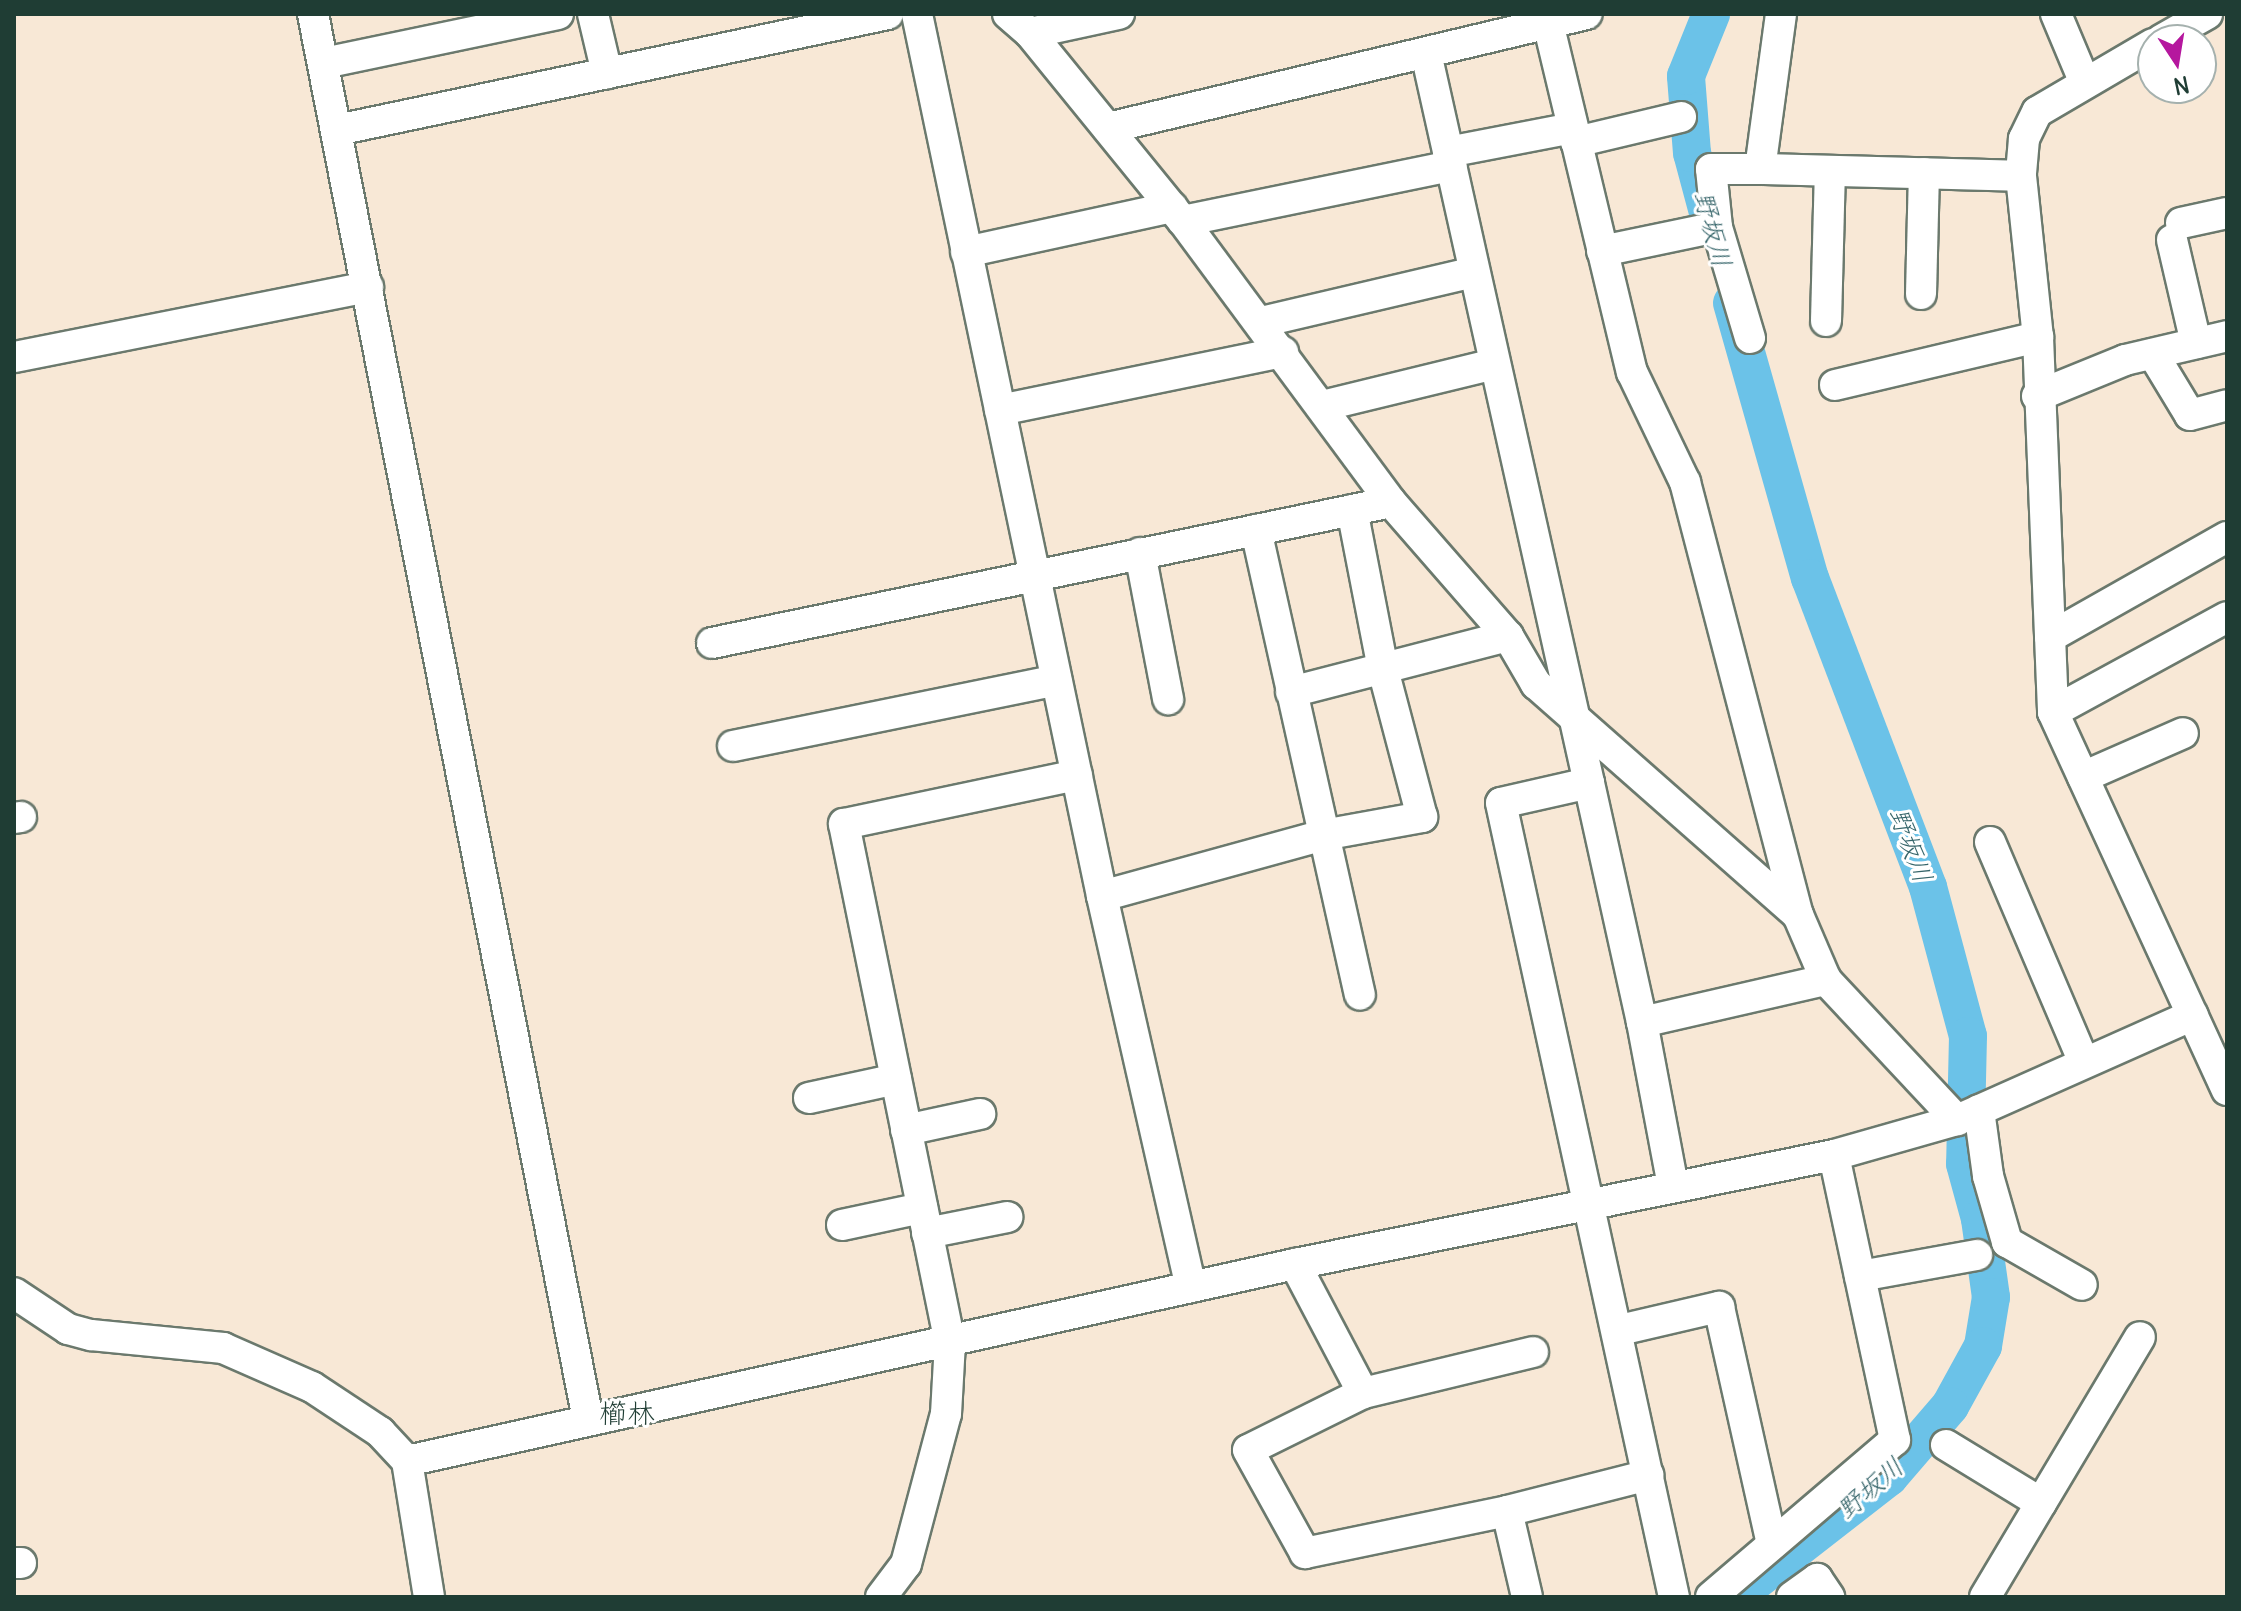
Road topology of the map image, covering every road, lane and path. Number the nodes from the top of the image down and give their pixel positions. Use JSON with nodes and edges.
{"nodes":[{"id":1,"x":313,"y":14,"type":"edge"},
{"id":2,"x":558,"y":14,"type":"edge"},
{"id":3,"x":593,"y":14,"type":"edge"},
{"id":4,"x":888,"y":14,"type":"edge"},
{"id":5,"x":917,"y":14,"type":"edge"},
{"id":6,"x":1119,"y":14,"type":"edge"},
{"id":7,"x":1587,"y":14,"type":"edge"},
{"id":8,"x":1781,"y":14,"type":"edge"},
{"id":9,"x":2056,"y":14,"type":"edge"},
{"id":10,"x":2207,"y":14,"type":"edge"},
{"id":11,"x":1019,"y":24,"type":"edge"},
{"id":12,"x":2189,"y":24,"type":"edge"},
{"id":13,"x":1483,"y":27,"type":"edge"},
{"id":14,"x":1549,"y":27,"type":"junction"},
{"id":15,"x":1426,"y":53,"type":"junction"},
{"id":16,"x":2137,"y":53,"type":"edge"},
{"id":17,"x":324,"y":63,"type":"junction"},
{"id":18,"x":607,"y":73,"type":"junction"},
{"id":19,"x":2085,"y":83,"type":"junction"},
{"id":20,"x":1681,"y":117,"type":"dead end"},
{"id":21,"x":1108,"y":128,"type":"junction"},
{"id":22,"x":337,"y":130,"type":"junction"},
{"id":23,"x":1574,"y":135,"type":"junction"},
{"id":24,"x":1450,"y":159,"type":"junction"},
{"id":25,"x":1760,"y":169,"type":"junction"},
{"id":26,"x":1830,"y":171,"type":"junction"},
{"id":27,"x":1924,"y":173,"type":"junction"},
{"id":28,"x":2021,"y":176,"type":"junction"},
{"id":29,"x":2227,"y":213,"type":"edge"},
{"id":30,"x":1177,"y":214,"type":"junction"},
{"id":31,"x":1717,"y":227,"type":"junction"},
{"id":32,"x":1602,"y":251,"type":"junction"},
{"id":33,"x":966,"y":252,"type":"junction"},
{"id":34,"x":1474,"y":272,"type":"junction"},
{"id":35,"x":368,"y":287,"type":"junction"},
{"id":36,"x":1921,"y":294,"type":"dead end"},
{"id":37,"x":1826,"y":321,"type":"dead end"},
{"id":38,"x":1261,"y":322,"type":"junction"},
{"id":39,"x":2227,"y":336,"type":"edge"},
{"id":40,"x":2038,"y":337,"type":"junction"},
{"id":41,"x":1750,"y":338,"type":"dead end"},
{"id":42,"x":2196,"y":343,"type":"junction"},
{"id":43,"x":1283,"y":352,"type":"junction"},
{"id":44,"x":2153,"y":354,"type":"junction"},
{"id":45,"x":14,"y":357,"type":"edge"},
{"id":46,"x":1494,"y":364,"type":"junction"},
{"id":47,"x":1835,"y":385,"type":"dead end"},
{"id":48,"x":2037,"y":396,"type":"junction"},
{"id":49,"x":2227,"y":405,"type":"edge"},
{"id":50,"x":1322,"y":406,"type":"junction"},
{"id":51,"x":1000,"y":410,"type":"junction"},
{"id":52,"x":1391,"y":502,"type":"junction"},
{"id":53,"x":1352,"y":510,"type":"junction"},
{"id":54,"x":1256,"y":530,"type":"junction"},
{"id":55,"x":2227,"y":537,"type":"edge"},
{"id":56,"x":1140,"y":553,"type":"junction"},
{"id":57,"x":1034,"y":574,"type":"junction"},
{"id":58,"x":2227,"y":617,"type":"edge"},
{"id":59,"x":1508,"y":636,"type":"junction"},
{"id":60,"x":2050,"y":637,"type":"junction"},
{"id":61,"x":712,"y":643,"type":"dead end"},
{"id":62,"x":1383,"y":669,"type":"junction"},
{"id":63,"x":1056,"y":680,"type":"junction"},
{"id":64,"x":1291,"y":692,"type":"junction"},
{"id":65,"x":1168,"y":699,"type":"dead end"},
{"id":66,"x":2053,"y":712,"type":"junction"},
{"id":67,"x":1571,"y":716,"type":"junction"},
{"id":68,"x":2183,"y":733,"type":"dead end"},
{"id":69,"x":733,"y":746,"type":"dead end"},
{"id":70,"x":1077,"y":775,"type":"junction"},
{"id":71,"x":2083,"y":777,"type":"junction"},
{"id":72,"x":1589,"y":783,"type":"junction"},
{"id":73,"x":1323,"y":835,"type":"junction"},
{"id":74,"x":1990,"y":842,"type":"dead end"},
{"id":75,"x":1102,"y":896,"type":"junction"},
{"id":76,"x":1798,"y":915,"type":"junction"},
{"id":77,"x":1826,"y":980,"type":"junction"},
{"id":78,"x":1360,"y":994,"type":"dead end"},
{"id":79,"x":2193,"y":1015,"type":"junction"},
{"id":80,"x":1642,"y":1022,"type":"junction"},
{"id":81,"x":2084,"y":1062,"type":"junction"},
{"id":82,"x":896,"y":1079,"type":"junction"},
{"id":83,"x":2225,"y":1082,"type":"edge"},
{"id":84,"x":809,"y":1098,"type":"dead end"},
{"id":85,"x":980,"y":1114,"type":"dead end"},
{"id":86,"x":1968,"y":1115,"type":"junction"},
{"id":87,"x":906,"y":1130,"type":"junction"},
{"id":88,"x":1834,"y":1155,"type":"junction"},
{"id":89,"x":1673,"y":1186,"type":"junction"},
{"id":90,"x":1590,"y":1202,"type":"junction"},
{"id":91,"x":1007,"y":1217,"type":"dead end"},
{"id":92,"x":925,"y":1221,"type":"junction"},
{"id":93,"x":842,"y":1225,"type":"dead end"},
{"id":94,"x":1977,"y":1255,"type":"dead end"},
{"id":95,"x":1295,"y":1264,"type":"junction"},
{"id":96,"x":1860,"y":1276,"type":"junction"},
{"id":97,"x":2082,"y":1285,"type":"dead end"},
{"id":98,"x":1191,"y":1287,"type":"junction"},
{"id":99,"x":14,"y":1293,"type":"edge"},
{"id":100,"x":1620,"y":1330,"type":"junction"},
{"id":101,"x":2140,"y":1337,"type":"dead end"},
{"id":102,"x":950,"y":1343,"type":"junction"},
{"id":103,"x":1533,"y":1352,"type":"dead end"},
{"id":104,"x":1363,"y":1393,"type":"junction"},
{"id":105,"x":588,"y":1419,"type":"junction"},
{"id":106,"x":1946,"y":1445,"type":"dead end"},
{"id":107,"x":407,"y":1461,"type":"junction"},
{"id":108,"x":1648,"y":1475,"type":"junction"},
{"id":109,"x":2041,"y":1503,"type":"junction"},
{"id":110,"x":1507,"y":1511,"type":"junction"},
{"id":111,"x":1772,"y":1544,"type":"junction"},
{"id":112,"x":429,"y":1597,"type":"edge"},
{"id":113,"x":881,"y":1597,"type":"edge"},
{"id":114,"x":1527,"y":1597,"type":"edge"},
{"id":115,"x":1674,"y":1597,"type":"edge"},
{"id":116,"x":1711,"y":1597,"type":"edge"},
{"id":117,"x":1792,"y":1597,"type":"edge"},
{"id":118,"x":1829,"y":1597,"type":"edge"},
{"id":119,"x":1985,"y":1597,"type":"edge"}],
"edges":[{"from":1,"to":17,"type":"street"},
{"from":2,"to":17,"type":"street"},
{"from":3,"to":18,"type":"street"},
{"from":4,"to":18,"type":"street"},
{"from":5,"to":33,"type":"street"},
{"from":6,"to":11,"type":"street"},
{"from":7,"to":14,"type":"street"},
{"from":8,"to":25,"type":"street"},
{"from":9,"to":19,"type":"street"},
{"from":10,"to":12,"type":"street"},
{"from":11,"to":21,"type":"street"},
{"from":13,"to":14,"type":"street"},
{"from":13,"to":15,"type":"street"},
{"from":14,"to":23,"type":"street"},
{"from":15,"to":21,"type":"street"},
{"from":15,"to":24,"type":"street"},
{"from":16,"to":19,"type":"street"},
{"from":17,"to":22,"type":"street"},
{"from":18,"to":22,"type":"street"},
{"from":19,"to":28,"type":"street"},
{"from":20,"to":23,"type":"street"},
{"from":21,"to":30,"type":"street"},
{"from":22,"to":35,"type":"street"},
{"from":23,"to":24,"type":"street"},
{"from":23,"to":32,"type":"street"},
{"from":24,"to":30,"type":"street"},
{"from":24,"to":34,"type":"street"},
{"from":25,"to":26,"type":"street"},
{"from":25,"to":31,"type":"street"},
{"from":26,"to":27,"type":"street"},
{"from":26,"to":37,"type":"street"},
{"from":27,"to":28,"type":"street"},
{"from":27,"to":36,"type":"street"},
{"from":28,"to":40,"type":"street"},
{"from":29,"to":42,"type":"street"},
{"from":30,"to":33,"type":"street"},
{"from":30,"to":38,"type":"street"},
{"from":31,"to":32,"type":"street"},
{"from":31,"to":41,"type":"street"},
{"from":32,"to":76,"type":"street"},
{"from":33,"to":51,"type":"street"},
{"from":34,"to":38,"type":"street"},
{"from":34,"to":46,"type":"street"},
{"from":35,"to":45,"type":"street"},
{"from":35,"to":105,"type":"street"},
{"from":38,"to":43,"type":"street"},
{"from":39,"to":42,"type":"street"},
{"from":40,"to":47,"type":"street"},
{"from":40,"to":48,"type":"street"},
{"from":42,"to":44,"type":"street"},
{"from":43,"to":50,"type":"street"},
{"from":43,"to":51,"type":"street"},
{"from":44,"to":48,"type":"street"},
{"from":44,"to":49,"type":"street"},
{"from":46,"to":50,"type":"street"},
{"from":46,"to":67,"type":"street"},
{"from":48,"to":60,"type":"street"},
{"from":50,"to":52,"type":"street"},
{"from":51,"to":57,"type":"street"},
{"from":52,"to":53,"type":"street"},
{"from":52,"to":59,"type":"street"},
{"from":53,"to":54,"type":"street"},
{"from":53,"to":62,"type":"street"},
{"from":54,"to":56,"type":"street"},
{"from":54,"to":64,"type":"street"},
{"from":55,"to":60,"type":"street"},
{"from":56,"to":57,"type":"street"},
{"from":56,"to":65,"type":"street"},
{"from":57,"to":61,"type":"street"},
{"from":57,"to":63,"type":"street"},
{"from":58,"to":66,"type":"street"},
{"from":59,"to":62,"type":"street"},
{"from":59,"to":67,"type":"street"},
{"from":60,"to":66,"type":"street"},
{"from":62,"to":64,"type":"street"},
{"from":62,"to":73,"type":"street"},
{"from":63,"to":69,"type":"street"},
{"from":63,"to":70,"type":"street"},
{"from":64,"to":73,"type":"street"},
{"from":66,"to":71,"type":"street"},
{"from":67,"to":72,"type":"street"},
{"from":67,"to":76,"type":"street"},
{"from":68,"to":71,"type":"street"},
{"from":70,"to":75,"type":"street"},
{"from":70,"to":82,"type":"street"},
{"from":71,"to":79,"type":"street"},
{"from":72,"to":80,"type":"street"},
{"from":72,"to":90,"type":"street"},
{"from":73,"to":75,"type":"street"},
{"from":73,"to":78,"type":"street"},
{"from":74,"to":81,"type":"street"},
{"from":75,"to":98,"type":"street"},
{"from":76,"to":77,"type":"street"},
{"from":77,"to":80,"type":"street"},
{"from":77,"to":86,"type":"street"},
{"from":79,"to":81,"type":"street"},
{"from":79,"to":83,"type":"street"},
{"from":80,"to":89,"type":"street"},
{"from":81,"to":86,"type":"street"},
{"from":82,"to":84,"type":"street"},
{"from":82,"to":87,"type":"street"},
{"from":85,"to":87,"type":"street"},
{"from":86,"to":88,"type":"street"},
{"from":86,"to":97,"type":"street"},
{"from":87,"to":92,"type":"street"},
{"from":88,"to":89,"type":"street"},
{"from":88,"to":96,"type":"street"},
{"from":89,"to":90,"type":"street"},
{"from":90,"to":95,"type":"street"},
{"from":90,"to":100,"type":"street"},
{"from":91,"to":92,"type":"street"},
{"from":92,"to":93,"type":"street"},
{"from":92,"to":102,"type":"street"},
{"from":94,"to":96,"type":"street"},
{"from":95,"to":98,"type":"street"},
{"from":95,"to":104,"type":"street"},
{"from":96,"to":111,"type":"street"},
{"from":98,"to":102,"type":"street"},
{"from":99,"to":107,"type":"street"},
{"from":100,"to":108,"type":"street"},
{"from":100,"to":111,"type":"street"},
{"from":101,"to":109,"type":"street"},
{"from":102,"to":105,"type":"street"},
{"from":102,"to":113,"type":"street"},
{"from":103,"to":104,"type":"street"},
{"from":104,"to":110,"type":"street"},
{"from":105,"to":107,"type":"street"},
{"from":106,"to":109,"type":"street"},
{"from":107,"to":112,"type":"street"},
{"from":108,"to":110,"type":"street"},
{"from":108,"to":115,"type":"street"},
{"from":109,"to":119,"type":"street"},
{"from":110,"to":114,"type":"street"},
{"from":111,"to":116,"type":"street"},
{"from":117,"to":118,"type":"street"}]}
